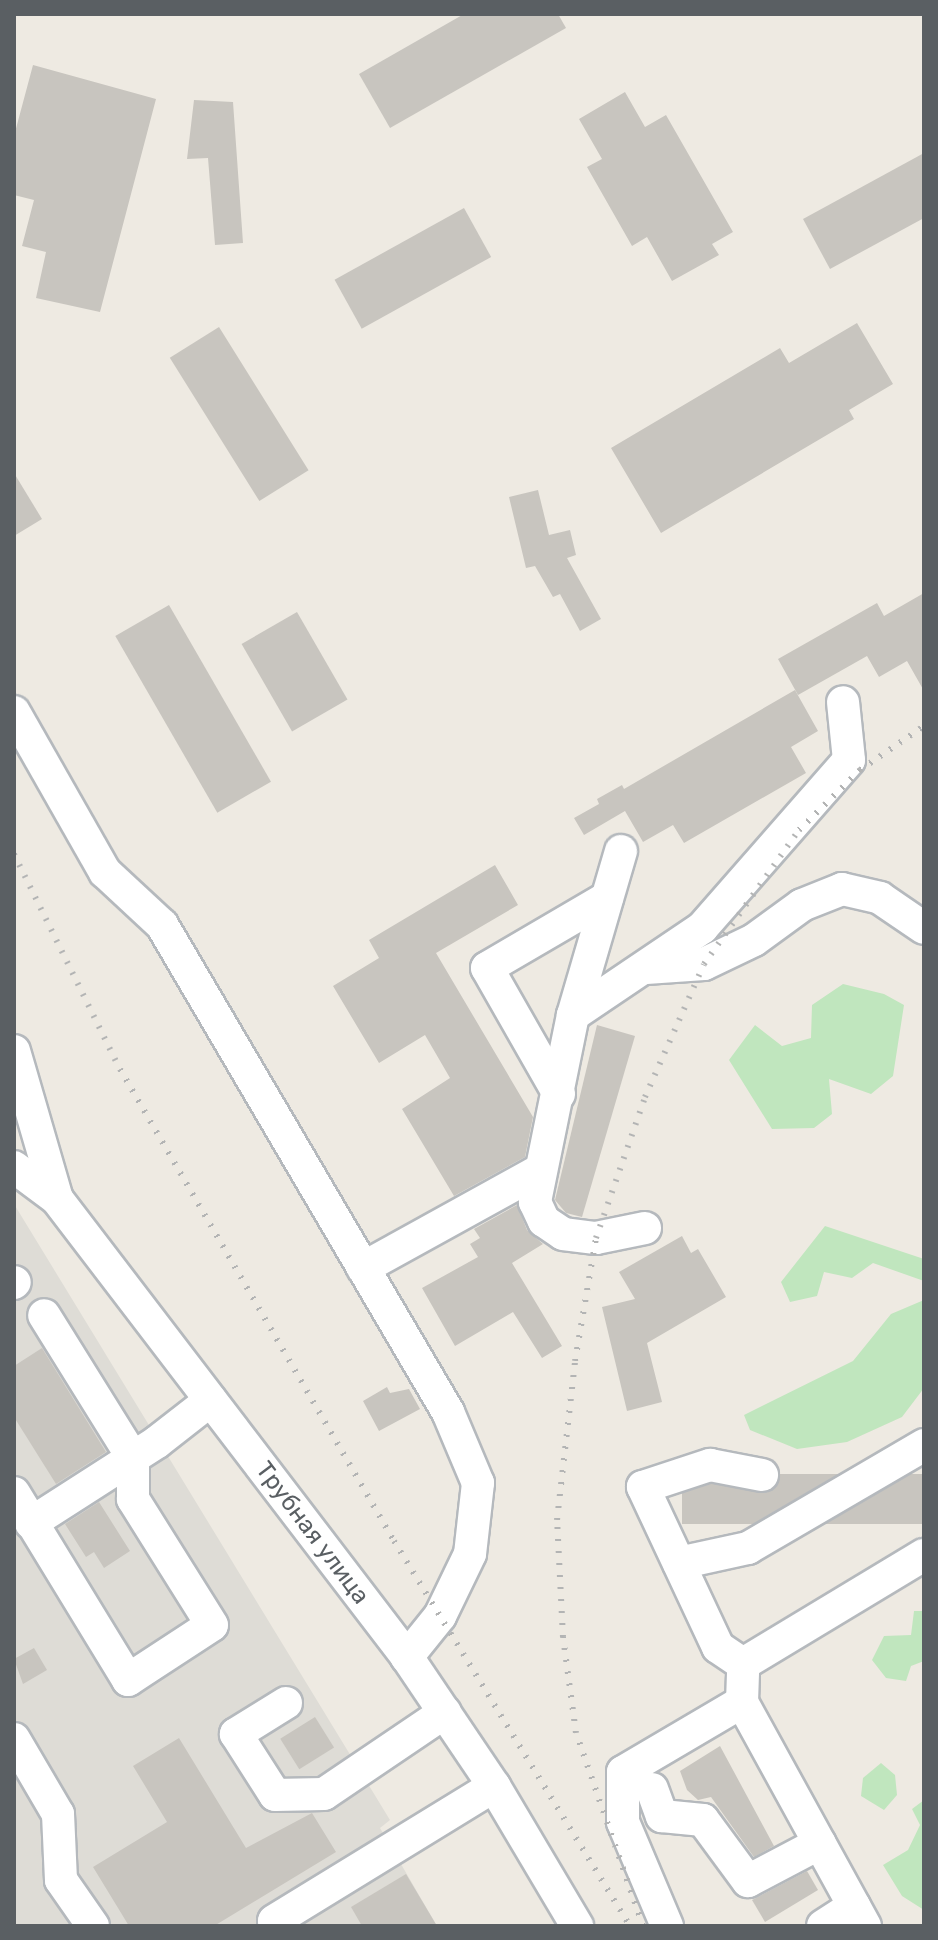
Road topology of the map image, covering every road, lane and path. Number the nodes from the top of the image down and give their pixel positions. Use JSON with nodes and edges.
{"nodes":[{"id":1,"x":843,"y":702,"type":"dead end"},
{"id":2,"x":14,"y":712,"type":"edge"},
{"id":3,"x":621,"y":851,"type":"dead end"},
{"id":4,"x":607,"y":898,"type":"junction"},
{"id":5,"x":924,"y":928,"type":"edge"},
{"id":6,"x":646,"y":968,"type":"junction"},
{"id":7,"x":573,"y":1015,"type":"junction"},
{"id":8,"x":14,"y":1051,"type":"edge"},
{"id":9,"x":559,"y":1094,"type":"junction"},
{"id":10,"x":14,"y":1167,"type":"edge"},
{"id":11,"x":539,"y":1171,"type":"junction"},
{"id":12,"x":57,"y":1199,"type":"junction"},
{"id":13,"x":645,"y":1228,"type":"dead end"},
{"id":14,"x":363,"y":1268,"type":"junction"},
{"id":15,"x":44,"y":1315,"type":"dead end"},
{"id":16,"x":211,"y":1400,"type":"junction"},
{"id":17,"x":924,"y":1445,"type":"edge"},
{"id":18,"x":133,"y":1458,"type":"junction"},
{"id":19,"x":762,"y":1475,"type":"dead end"},
{"id":20,"x":14,"y":1493,"type":"edge"},
{"id":21,"x":31,"y":1523,"type":"junction"},
{"id":22,"x":924,"y":1555,"type":"edge"},
{"id":23,"x":679,"y":1563,"type":"junction"},
{"id":24,"x":407,"y":1657,"type":"junction"},
{"id":25,"x":743,"y":1664,"type":"junction"},
{"id":26,"x":742,"y":1702,"type":"junction"},
{"id":27,"x":286,"y":1703,"type":"dead end"},
{"id":28,"x":445,"y":1712,"type":"junction"},
{"id":29,"x":14,"y":1739,"type":"edge"},
{"id":30,"x":494,"y":1786,"type":"junction"},
{"id":31,"x":652,"y":1789,"type":"dead end"},
{"id":32,"x":820,"y":1843,"type":"junction"},
{"id":33,"x":860,"y":1916,"type":"edge"},
{"id":34,"x":93,"y":1926,"type":"edge"},
{"id":35,"x":276,"y":1926,"type":"edge"},
{"id":36,"x":577,"y":1926,"type":"edge"},
{"id":37,"x":667,"y":1926,"type":"edge"},
{"id":38,"x":823,"y":1926,"type":"edge"}],
"edges":[{"from":1,"to":6,"type":"street"},
{"from":2,"to":14,"type":"street"},
{"from":3,"to":4,"type":"street"},
{"from":4,"to":7,"type":"street"},
{"from":4,"to":9,"type":"street"},
{"from":5,"to":6,"type":"street"},
{"from":6,"to":7,"type":"street"},
{"from":7,"to":9,"type":"street"},
{"from":8,"to":12,"type":"street"},
{"from":9,"to":11,"type":"street"},
{"from":10,"to":12,"type":"street","name":"Трубная улица"},
{"from":11,"to":13,"type":"street"},
{"from":11,"to":14,"type":"street"},
{"from":12,"to":16,"type":"street","name":"Трубная улица"},
{"from":14,"to":24,"type":"street"},
{"from":15,"to":18,"type":"street"},
{"from":16,"to":18,"type":"street"},
{"from":16,"to":24,"type":"street","name":"Трубная улица"},
{"from":17,"to":23,"type":"street"},
{"from":18,"to":21,"type":"street"},
{"from":18,"to":21,"type":"street"},
{"from":19,"to":23,"type":"street"},
{"from":20,"to":21,"type":"street"},
{"from":22,"to":25,"type":"street"},
{"from":23,"to":25,"type":"street"},
{"from":24,"to":28,"type":"street","name":"Трубная улица"},
{"from":25,"to":26,"type":"street"},
{"from":26,"to":32,"type":"street"},
{"from":26,"to":37,"type":"street"},
{"from":27,"to":28,"type":"street"},
{"from":28,"to":30,"type":"street","name":"Трубная улица"},
{"from":29,"to":34,"type":"street"},
{"from":30,"to":35,"type":"street"},
{"from":30,"to":36,"type":"street","name":"Трубная улица"},
{"from":31,"to":32,"type":"street"},
{"from":32,"to":33,"type":"street"},
{"from":33,"to":38,"type":"street"}]}
